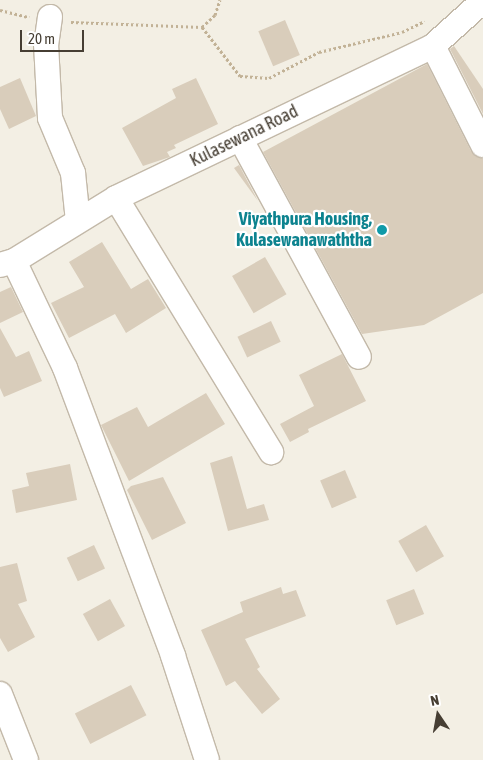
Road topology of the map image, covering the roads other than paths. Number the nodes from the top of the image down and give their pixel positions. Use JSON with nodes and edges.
{"nodes":[{"id":1,"x":483,"y":1,"type":"edge"},
{"id":2,"x":50,"y":17,"type":"road end"},
{"id":3,"x":433,"y":46,"type":"junction"},
{"id":4,"x":240,"y":138,"type":"junction"},
{"id":5,"x":483,"y":145,"type":"edge"},
{"id":6,"x":116,"y":198,"type":"junction"},
{"id":7,"x":78,"y":221,"type":"junction"},
{"id":8,"x":7,"y":263,"type":"edge"},
{"id":9,"x":359,"y":357,"type":"dead end"},
{"id":10,"x":272,"y":452,"type":"dead end"},
{"id":11,"x":0,"y":694,"type":"edge"},
{"id":12,"x":26,"y":760,"type":"edge"},
{"id":13,"x":207,"y":760,"type":"edge"}],
"edges":[{"from":1,"to":3,"type":"street","name":"Kulasewana Road"},
{"from":2,"to":7,"type":"street"},
{"from":3,"to":4,"type":"street","name":"Kulasewana Road"},
{"from":3,"to":5,"type":"street"},
{"from":4,"to":6,"type":"street","name":"Kulasewana Road"},
{"from":4,"to":9,"type":"street"},
{"from":6,"to":7,"type":"street","name":"Kulasewana Road"},
{"from":6,"to":10,"type":"street"},
{"from":7,"to":8,"type":"street","name":"Kulasewana Road"},
{"from":8,"to":13,"type":"street"},
{"from":11,"to":12,"type":"street"}]}
